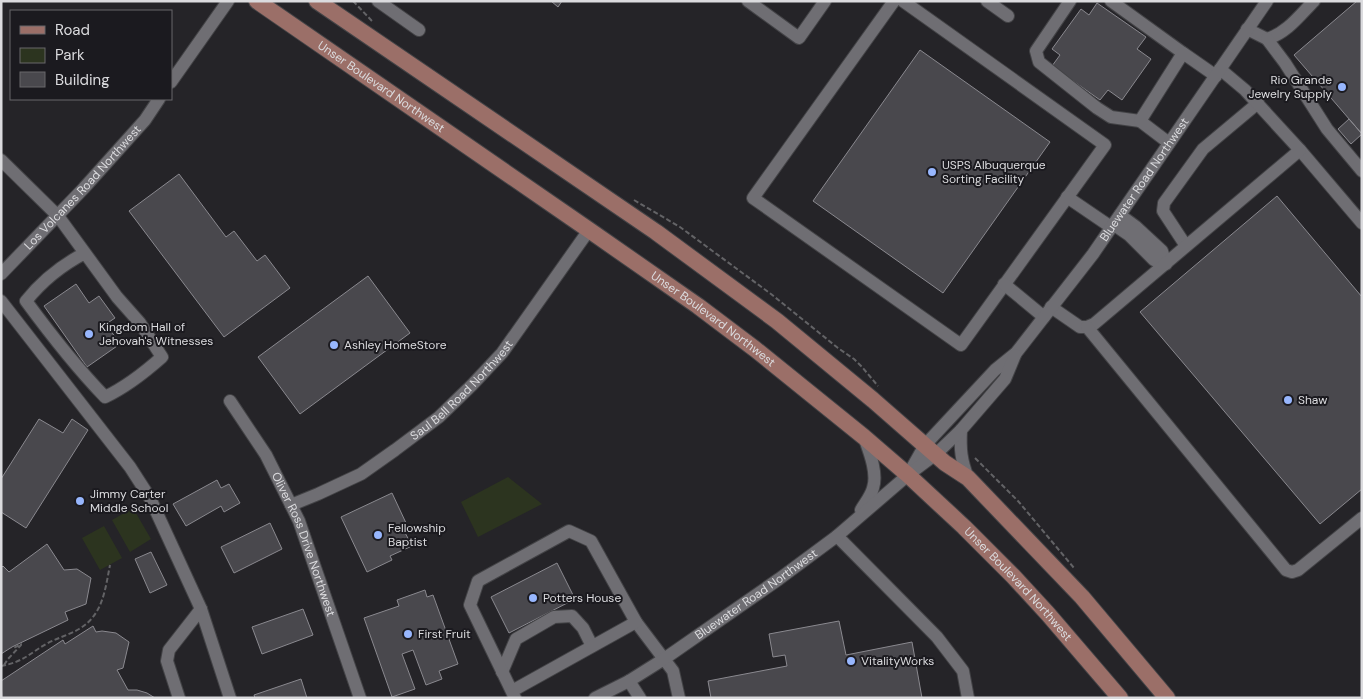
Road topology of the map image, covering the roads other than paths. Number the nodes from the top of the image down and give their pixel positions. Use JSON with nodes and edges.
{"nodes":[{"id":1,"x":228,"y":1,"type":"edge"},
{"id":2,"x":257,"y":1,"type":"edge"},
{"id":3,"x":317,"y":1,"type":"edge"},
{"id":4,"x":378,"y":1,"type":"edge"},
{"id":5,"x":748,"y":1,"type":"edge"},
{"id":6,"x":825,"y":1,"type":"edge"},
{"id":7,"x":894,"y":1,"type":"edge"},
{"id":8,"x":903,"y":1,"type":"edge"},
{"id":9,"x":987,"y":1,"type":"edge"},
{"id":10,"x":1070,"y":1,"type":"edge"},
{"id":11,"x":1111,"y":1,"type":"edge"},
{"id":12,"x":1267,"y":1,"type":"edge"},
{"id":13,"x":1314,"y":1,"type":"edge"},
{"id":14,"x":1008,"y":16,"type":"dead end"},
{"id":15,"x":1248,"y":29,"type":"junction"},
{"id":16,"x":418,"y":30,"type":"dead end"},
{"id":17,"x":1267,"y":39,"type":"junction"},
{"id":18,"x":1183,"y":53,"type":"junction"},
{"id":19,"x":1218,"y":72,"type":"junction"},
{"id":20,"x":172,"y":81,"type":"edge"},
{"id":21,"x":159,"y":100,"type":"edge"},
{"id":22,"x":1258,"y":104,"type":"junction"},
{"id":23,"x":1140,"y":121,"type":"junction"},
{"id":24,"x":1169,"y":143,"type":"junction"},
{"id":25,"x":1300,"y":150,"type":"junction"},
{"id":26,"x":1,"y":160,"type":"edge"},
{"id":27,"x":1362,"y":171,"type":"edge"},
{"id":28,"x":1067,"y":197,"type":"junction"},
{"id":29,"x":58,"y":216,"type":"junction"},
{"id":30,"x":1115,"y":222,"type":"junction"},
{"id":31,"x":1362,"y":223,"type":"edge"},
{"id":32,"x":589,"y":230,"type":"junction"},
{"id":33,"x":1186,"y":246,"type":"junction"},
{"id":34,"x":84,"y":253,"type":"junction"},
{"id":35,"x":1166,"y":264,"type":"junction"},
{"id":36,"x":1,"y":274,"type":"edge"},
{"id":37,"x":1004,"y":284,"type":"junction"},
{"id":38,"x":1,"y":301,"type":"edge"},
{"id":39,"x":1048,"y":312,"type":"junction"},
{"id":40,"x":1087,"y":328,"type":"junction"},
{"id":41,"x":1016,"y":353,"type":"junction"},
{"id":42,"x":230,"y":401,"type":"dead end"},
{"id":43,"x":960,"y":430,"type":"junction"},
{"id":44,"x":864,"y":437,"type":"junction"},
{"id":45,"x":930,"y":449,"type":"junction"},
{"id":46,"x":908,"y":475,"type":"junction"},
{"id":47,"x":968,"y":478,"type":"junction"},
{"id":48,"x":291,"y":505,"type":"junction"},
{"id":49,"x":857,"y":518,"type":"junction"},
{"id":50,"x":1362,"y":518,"type":"edge"},
{"id":51,"x":837,"y":536,"type":"junction"},
{"id":52,"x":201,"y":609,"type":"junction"},
{"id":53,"x":636,"y":622,"type":"junction"},
{"id":54,"x":592,"y":646,"type":"junction"},
{"id":55,"x":664,"y":659,"type":"junction"},
{"id":56,"x":502,"y":672,"type":"junction"},
{"id":57,"x":630,"y":681,"type":"junction"},
{"id":58,"x":514,"y":694,"type":"edge"},
{"id":59,"x":179,"y":698,"type":"edge"},
{"id":60,"x":230,"y":698,"type":"edge"},
{"id":61,"x":360,"y":698,"type":"edge"},
{"id":62,"x":595,"y":698,"type":"edge"},
{"id":63,"x":640,"y":698,"type":"edge"},
{"id":64,"x":679,"y":698,"type":"edge"},
{"id":65,"x":968,"y":698,"type":"edge"},
{"id":66,"x":1120,"y":698,"type":"edge"},
{"id":67,"x":1166,"y":698,"type":"edge"}],
"edges":[{"from":1,"to":20,"type":"street"},
{"from":2,"to":32,"type":"main road","name":"Unser Boulevard Northwest"},
{"from":3,"to":45,"type":"main road"},
{"from":4,"to":16,"type":"street"},
{"from":5,"to":6,"type":"street"},
{"from":7,"to":37,"type":"street"},
{"from":8,"to":28,"type":"street"},
{"from":9,"to":14,"type":"street"},
{"from":10,"to":23,"type":"street"},
{"from":11,"to":18,"type":"street"},
{"from":12,"to":15,"type":"street","name":"Bluewater Road Northwest"},
{"from":13,"to":17,"type":"street"},
{"from":15,"to":17,"type":"street"},
{"from":15,"to":19,"type":"street","name":"Bluewater Road Northwest"},
{"from":17,"to":27,"type":"street"},
{"from":18,"to":19,"type":"street"},
{"from":18,"to":23,"type":"street"},
{"from":19,"to":22,"type":"street"},
{"from":19,"to":24,"type":"street","name":"Bluewater Road Northwest"},
{"from":21,"to":29,"type":"street","name":"Los Volcanes Road Northwest"},
{"from":22,"to":25,"type":"street"},
{"from":22,"to":33,"type":"street"},
{"from":23,"to":24,"type":"street"},
{"from":24,"to":30,"type":"street","name":"Bluewater Road Northwest"},
{"from":25,"to":31,"type":"street"},
{"from":25,"to":33,"type":"street"},
{"from":26,"to":29,"type":"street"},
{"from":28,"to":30,"type":"street"},
{"from":28,"to":37,"type":"street"},
{"from":29,"to":34,"type":"street"},
{"from":29,"to":36,"type":"street","name":"Los Volcanes Road Northwest"},
{"from":30,"to":35,"type":"street"},
{"from":30,"to":39,"type":"street","name":"Bluewater Road Northwest"},
{"from":32,"to":44,"type":"main road","name":"Unser Boulevard Northwest"},
{"from":32,"to":48,"type":"street","name":"Saul Bell Road Northwest"},
{"from":33,"to":35,"type":"street"},
{"from":34,"to":34,"type":"street"},
{"from":35,"to":40,"type":"street"},
{"from":37,"to":39,"type":"street"},
{"from":38,"to":52,"type":"street"},
{"from":39,"to":40,"type":"street"},
{"from":39,"to":41,"type":"street","name":"Bluewater Road Northwest"},
{"from":40,"to":50,"type":"street"},
{"from":41,"to":43,"type":"street","name":"Bluewater Road Northwest"},
{"from":41,"to":45,"type":"street","name":"Bluewater Road Northwest"},
{"from":42,"to":48,"type":"street","name":"Oliver Ross Drive Northwest"},
{"from":43,"to":45,"type":"street","name":"Bluewater Road Northwest"},
{"from":43,"to":47,"type":"street"},
{"from":44,"to":46,"type":"main road","name":"Unser Boulevard Northwest"},
{"from":44,"to":49,"type":"street"},
{"from":45,"to":46,"type":"street","name":"Bluewater Road Northwest"},
{"from":45,"to":47,"type":"main road"},
{"from":46,"to":49,"type":"street","name":"Bluewater Road Northwest"},
{"from":46,"to":66,"type":"main road","name":"Unser Boulevard Northwest"},
{"from":47,"to":67,"type":"main road"},
{"from":48,"to":61,"type":"street","name":"Oliver Ross Drive Northwest"},
{"from":49,"to":51,"type":"street","name":"Bluewater Road Northwest"},
{"from":51,"to":55,"type":"street","name":"Bluewater Road Northwest"},
{"from":51,"to":65,"type":"street"},
{"from":52,"to":59,"type":"street"},
{"from":52,"to":60,"type":"street"},
{"from":53,"to":54,"type":"street"},
{"from":53,"to":55,"type":"street"},
{"from":53,"to":56,"type":"street"},
{"from":54,"to":56,"type":"street"},
{"from":54,"to":58,"type":"street"},
{"from":55,"to":57,"type":"street","name":"Bluewater Road Northwest"},
{"from":55,"to":64,"type":"street"},
{"from":56,"to":58,"type":"street"},
{"from":57,"to":62,"type":"street","name":"Bluewater Road Northwest"},
{"from":57,"to":63,"type":"street"}]}
